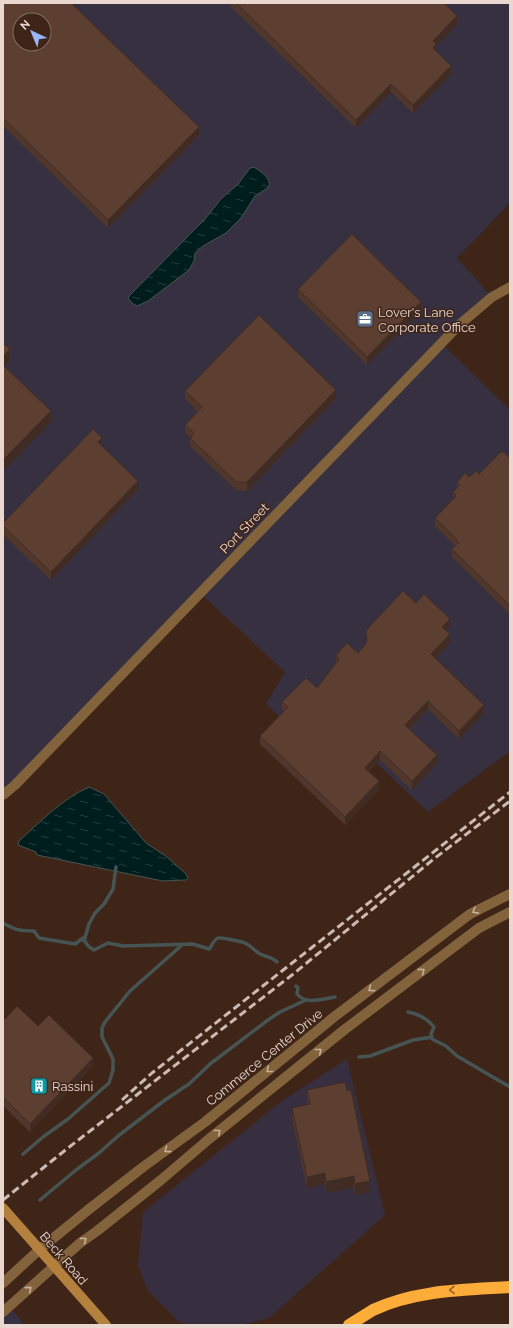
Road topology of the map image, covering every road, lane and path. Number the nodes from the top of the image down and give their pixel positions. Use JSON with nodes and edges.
{"nodes":[{"id":1,"x":510,"y":287,"type":"edge"},
{"id":2,"x":3,"y":795,"type":"edge"},
{"id":3,"x":510,"y":894,"type":"edge"},
{"id":4,"x":510,"y":912,"type":"edge"},
{"id":5,"x":334,"y":1017,"type":"junction"},
{"id":6,"x":344,"y":1030,"type":"junction"},
{"id":7,"x":3,"y":1208,"type":"edge"},
{"id":8,"x":40,"y":1249,"type":"junction"},
{"id":9,"x":55,"y":1266,"type":"junction"},
{"id":10,"x":3,"y":1283,"type":"edge"},
{"id":11,"x":510,"y":1287,"type":"edge"},
{"id":12,"x":3,"y":1312,"type":"edge"},
{"id":13,"x":106,"y":1325,"type":"edge"},
{"id":14,"x":349,"y":1325,"type":"edge"}],
"edges":[{"from":1,"to":2,"type":"street","name":"Port Street"},
{"from":3,"to":5,"type":"street","name":"Commerce Center Drive","one_way":true},
{"from":6,"to":4,"type":"street","one_way":true},
{"from":5,"to":6,"type":"street"},
{"from":5,"to":8,"type":"street","name":"Commerce Center Drive","one_way":true},
{"from":9,"to":6,"type":"street","one_way":true},
{"from":7,"to":8,"type":"main road","name":"Beck Road"},
{"from":8,"to":9,"type":"main road","name":"Beck Road"},
{"from":8,"to":10,"type":"street","name":"Commerce Center Drive"},
{"from":12,"to":9,"type":"street","one_way":true},
{"from":9,"to":13,"type":"main road","name":"Beck Road"},
{"from":11,"to":14,"type":"highway","one_way":true}]}
